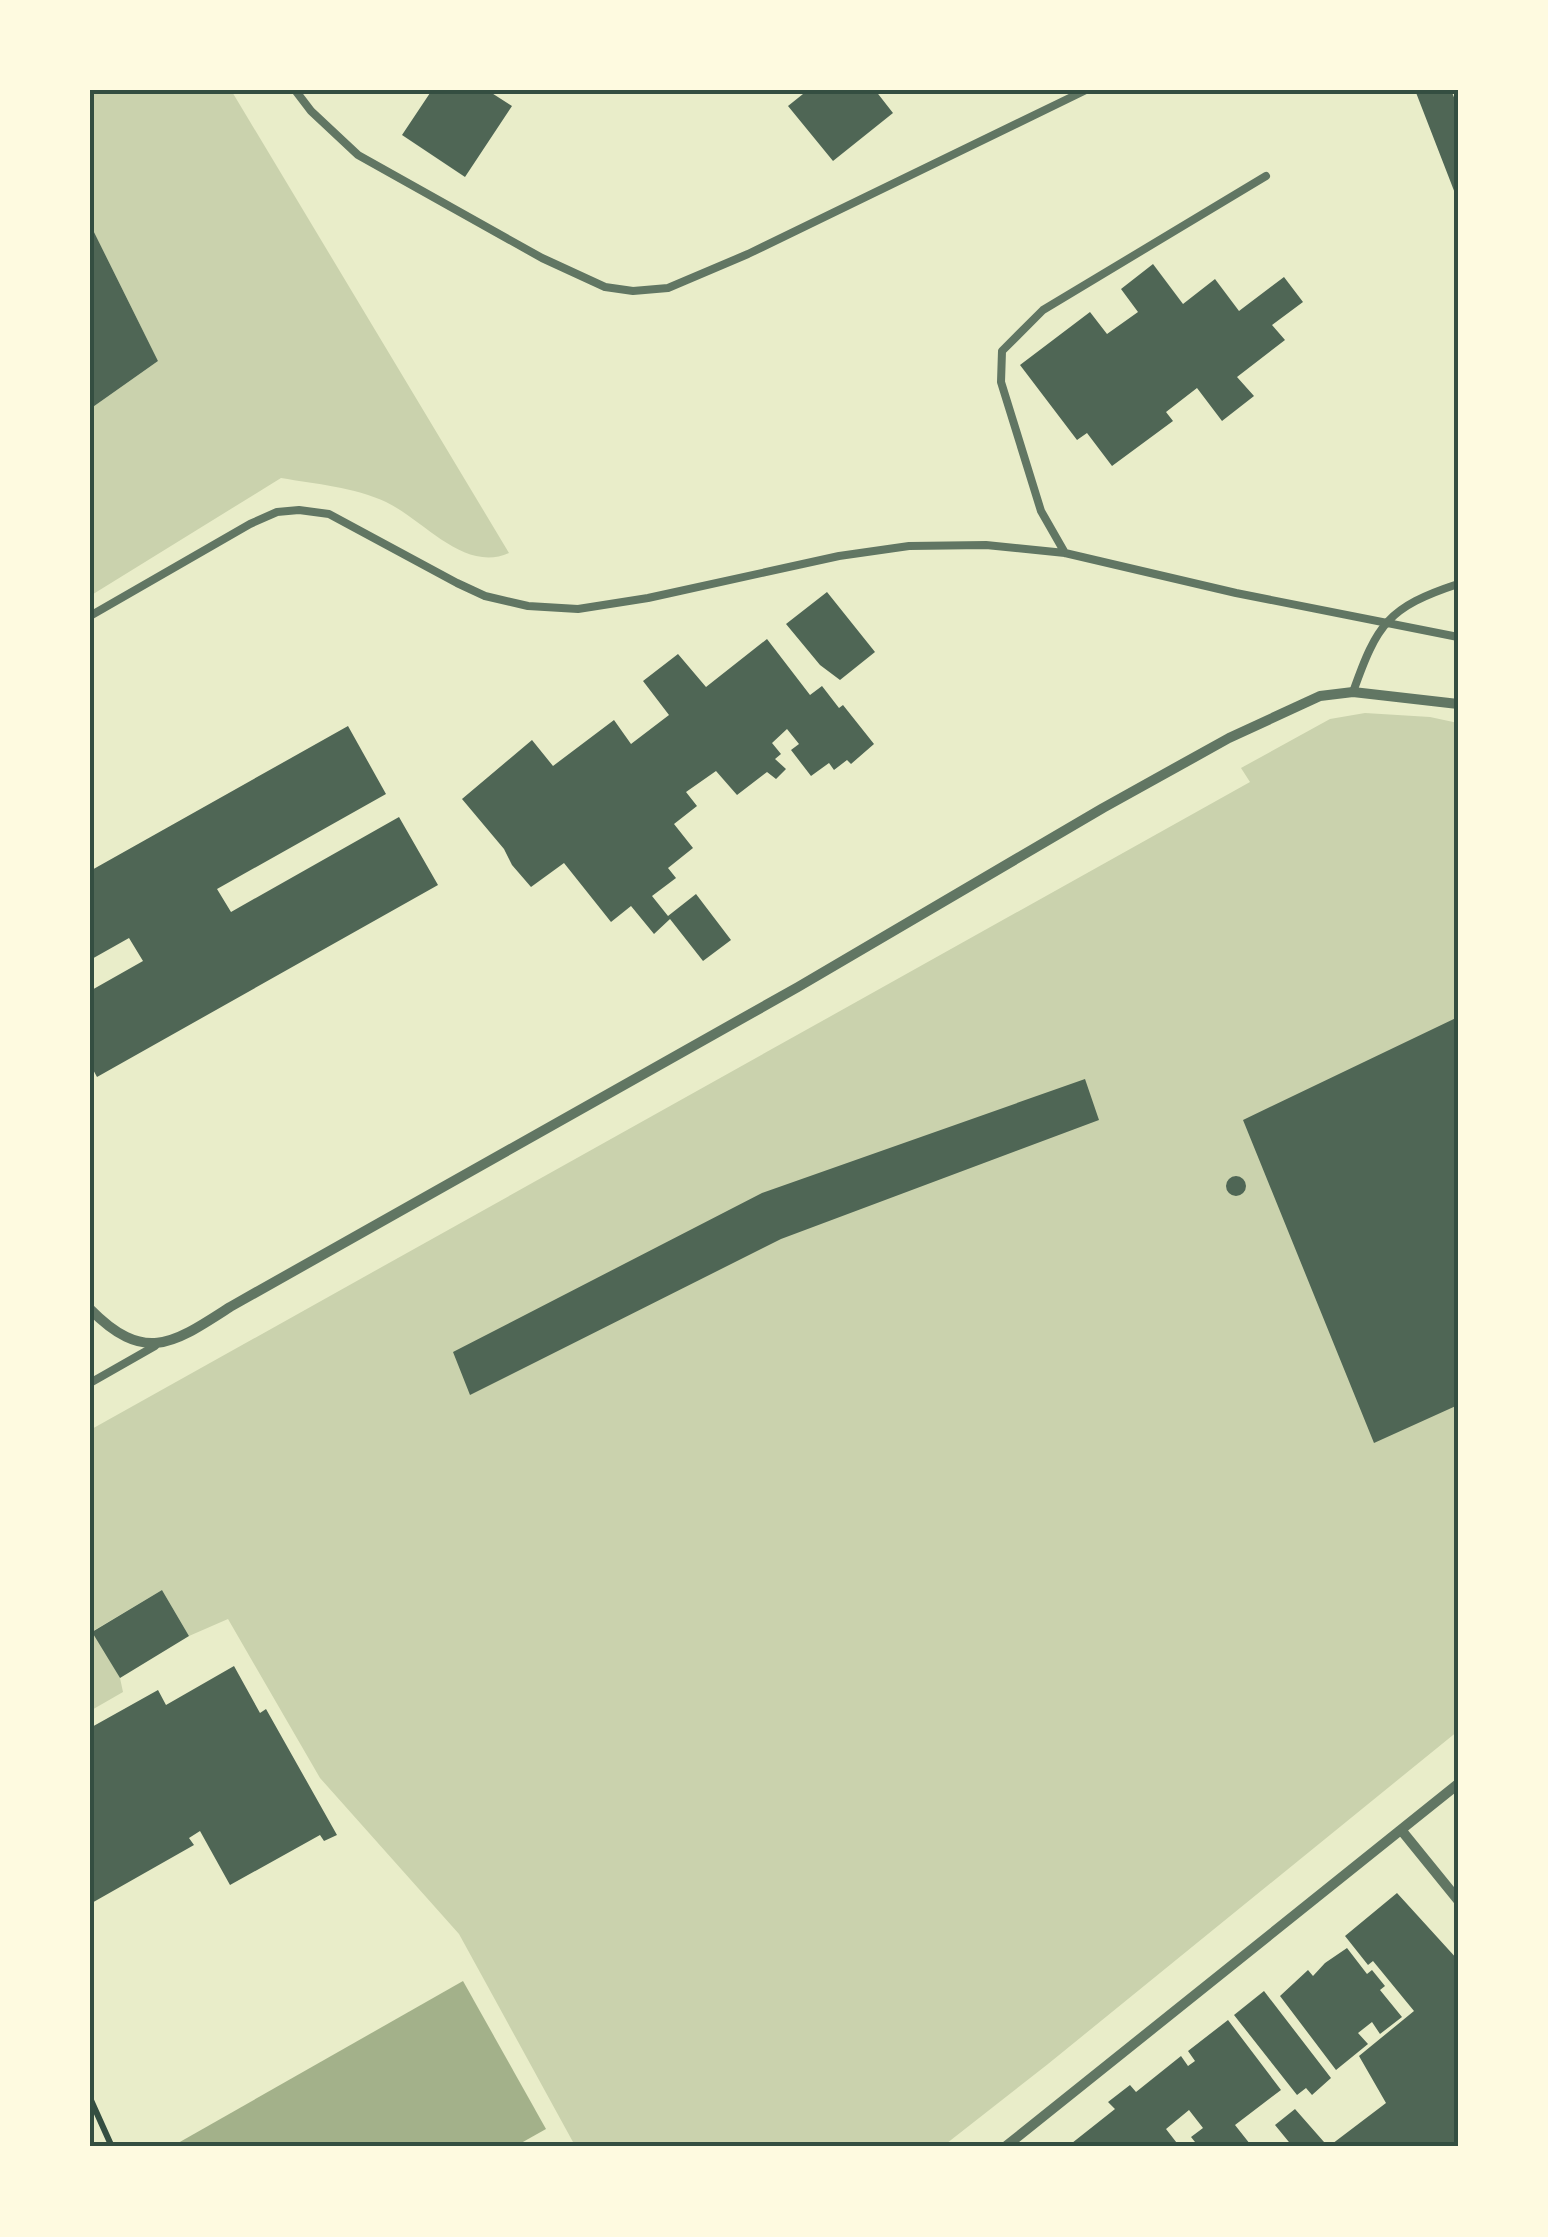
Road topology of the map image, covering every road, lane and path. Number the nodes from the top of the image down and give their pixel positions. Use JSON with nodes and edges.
{"nodes":[{"id":1,"x":295,"y":90,"type":"edge"},
{"id":2,"x":1086,"y":90,"type":"edge"},
{"id":3,"x":1266,"y":176,"type":"dead end"},
{"id":4,"x":1065,"y":554,"type":"junction"},
{"id":5,"x":1458,"y":584,"type":"edge"},
{"id":6,"x":90,"y":616,"type":"edge"},
{"id":7,"x":1385,"y":622,"type":"junction"},
{"id":8,"x":1458,"y":637,"type":"edge"},
{"id":9,"x":1353,"y":692,"type":"junction"},
{"id":10,"x":1458,"y":704,"type":"edge"},
{"id":11,"x":90,"y":1309,"type":"edge"},
{"id":12,"x":155,"y":1346,"type":"junction"},
{"id":13,"x":90,"y":1383,"type":"edge"},
{"id":14,"x":1458,"y":1784,"type":"edge"},
{"id":15,"x":1402,"y":1831,"type":"junction"},
{"id":16,"x":1458,"y":1900,"type":"edge"},
{"id":17,"x":90,"y":2098,"type":"edge"},
{"id":18,"x":112,"y":2147,"type":"edge"},
{"id":19,"x":1005,"y":2147,"type":"edge"}],
"edges":[{"from":1,"to":2,"type":"lane"},
{"from":3,"to":4,"type":"lane"},
{"from":4,"to":6,"type":"lane"},
{"from":4,"to":7,"type":"lane"},
{"from":5,"to":7,"type":"lane"},
{"from":7,"to":8,"type":"lane"},
{"from":7,"to":9,"type":"lane"},
{"from":9,"to":10,"type":"street"},
{"from":9,"to":12,"type":"street"},
{"from":11,"to":12,"type":"street"},
{"from":12,"to":13,"type":"lane"},
{"from":14,"to":15,"type":"street"},
{"from":15,"to":16,"type":"street"},
{"from":15,"to":19,"type":"street"},
{"from":17,"to":18,"type":"path"}]}
